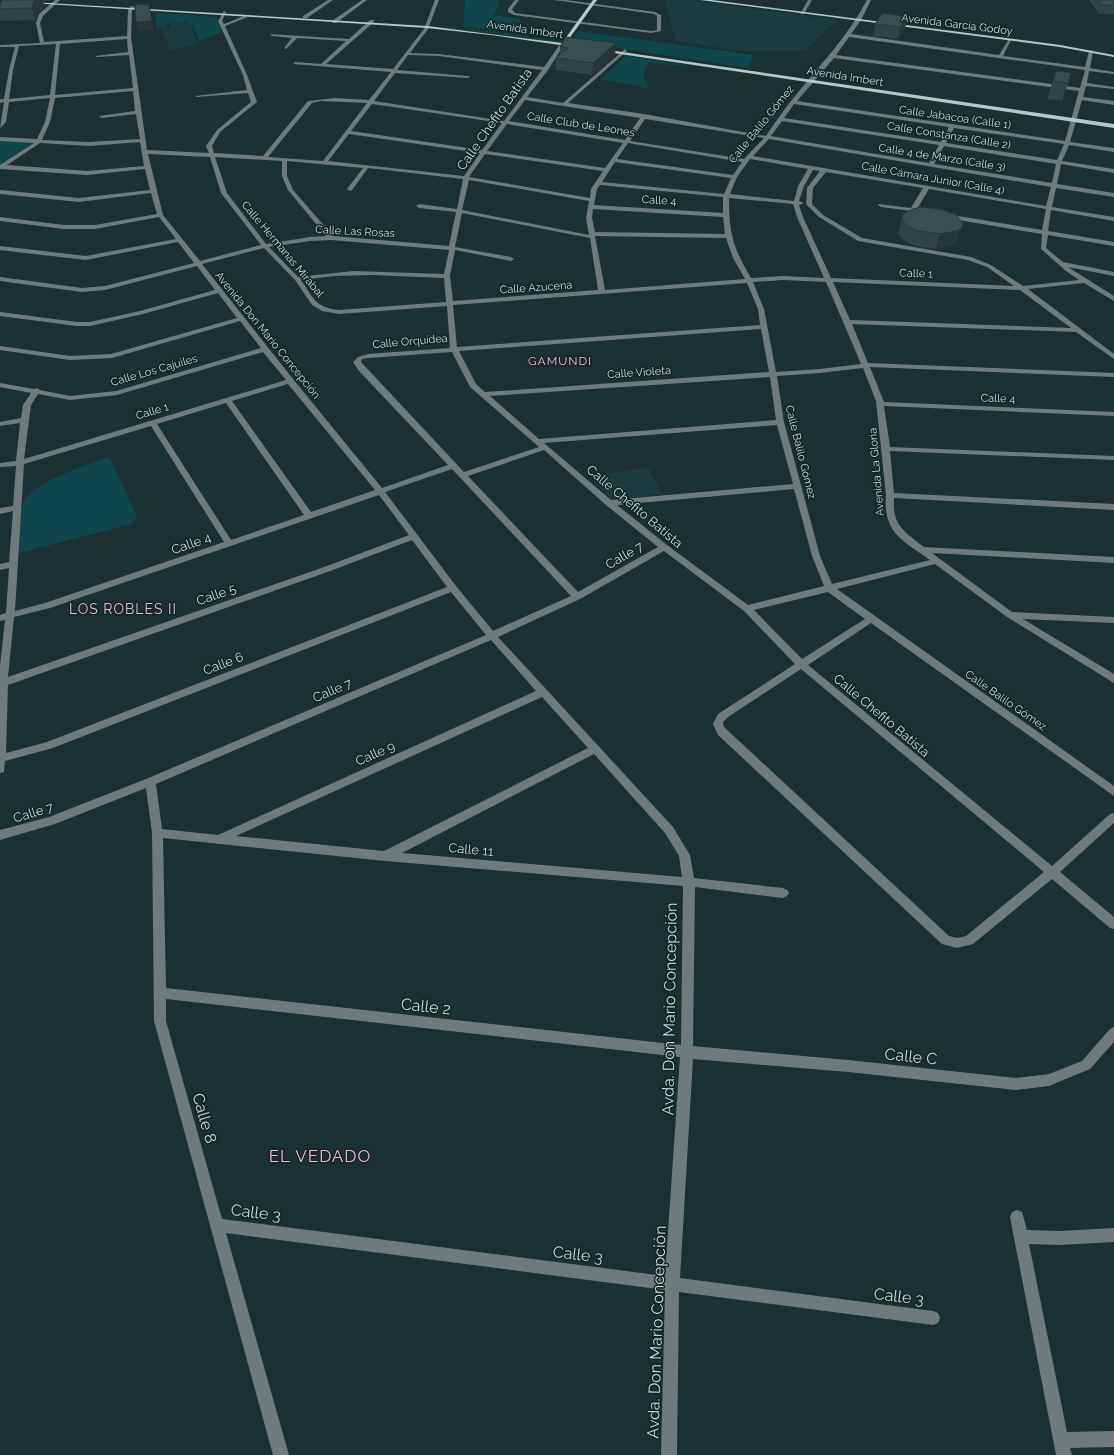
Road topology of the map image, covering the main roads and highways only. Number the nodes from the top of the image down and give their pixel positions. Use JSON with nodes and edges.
{"nodes":[{"id":1,"x":29,"y":0,"type":"edge"},
{"id":2,"x":595,"y":0,"type":"edge"},
{"id":3,"x":702,"y":0,"type":"edge"},
{"id":4,"x":725,"y":1,"type":"edge"},
{"id":5,"x":55,"y":2,"type":"edge"},
{"id":6,"x":23,"y":3,"type":"edge"},
{"id":7,"x":223,"y":14,"type":"junction"},
{"id":8,"x":336,"y":21,"type":"junction"},
{"id":9,"x":564,"y":43,"type":"junction"},
{"id":10,"x":578,"y":45,"type":"edge"},
{"id":11,"x":594,"y":46,"type":"edge"},
{"id":12,"x":599,"y":50,"type":"edge"},
{"id":13,"x":623,"y":52,"type":"junction"},
{"id":14,"x":1114,"y":56,"type":"edge"},
{"id":15,"x":1114,"y":124,"type":"edge"}],
"edges":[{"from":1,"to":5,"type":"main road","name":"Avenida Imbert"},
{"from":2,"to":9,"type":"main road","name":"Calle Chefito Batista"},
{"from":3,"to":4,"type":"main road","name":"Avenida García Godoy"},
{"from":4,"to":14,"type":"main road","name":"Avenida García Godoy"},
{"from":5,"to":6,"type":"main road","name":"Avenida Imbert"},
{"from":5,"to":7,"type":"main road","name":"Avenida Imbert"},
{"from":7,"to":8,"type":"main road","name":"Avenida Imbert"},
{"from":7,"to":8,"type":"main road","name":"Avenida Imbert"},
{"from":8,"to":9,"type":"main road","name":"Avenida Imbert"},
{"from":9,"to":10,"type":"main road","name":"Avenida Imbert"},
{"from":11,"to":13,"type":"main road","name":"Avenida Imbert"},
{"from":12,"to":13,"type":"main road","name":"Avenida Imbert"},
{"from":13,"to":15,"type":"main road","name":"Avenida Imbert"}]}
